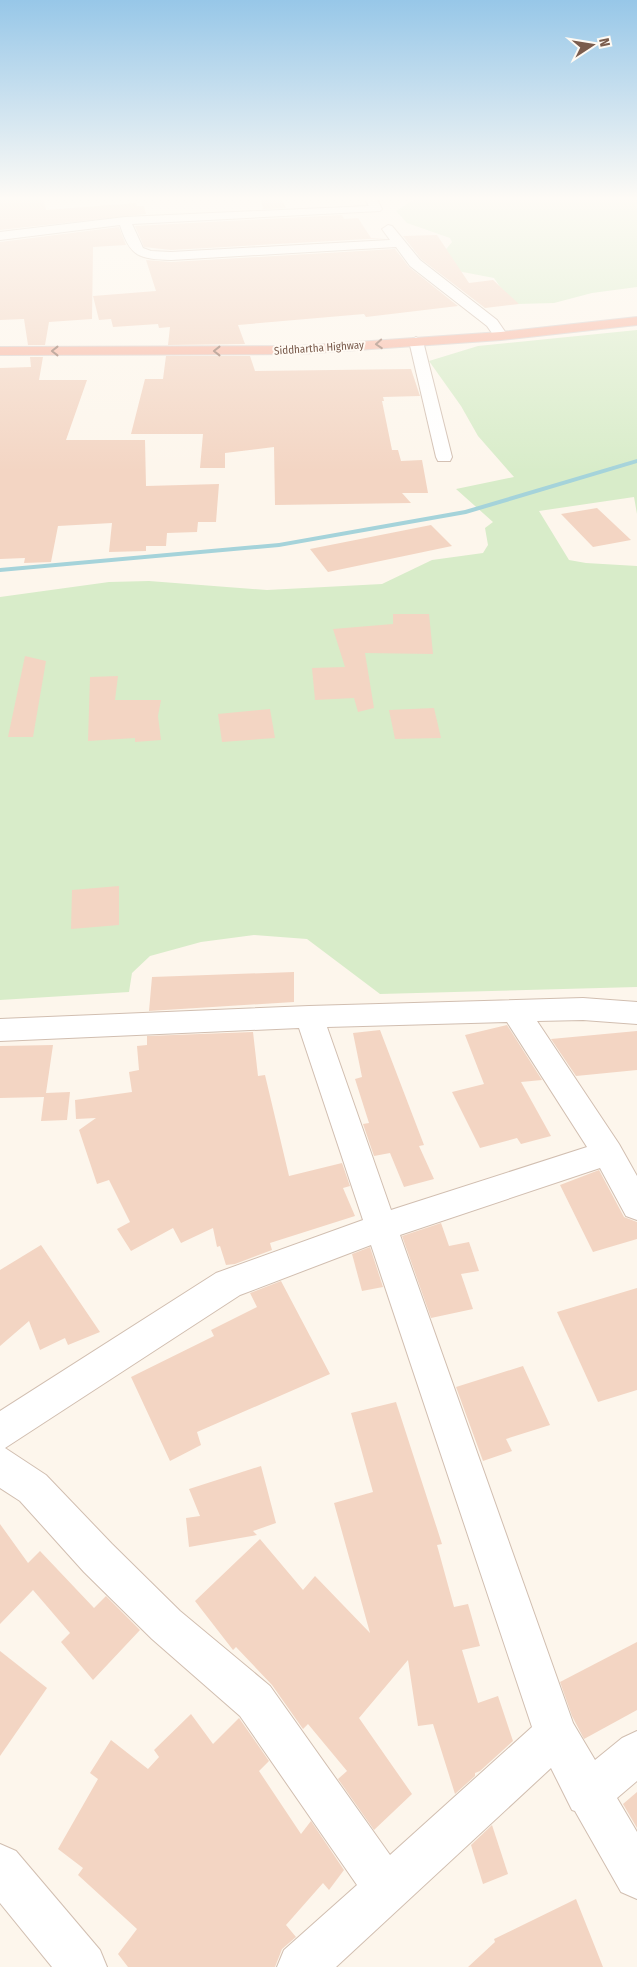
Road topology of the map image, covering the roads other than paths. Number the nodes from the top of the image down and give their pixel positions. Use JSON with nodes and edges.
{"nodes":[{"id":1,"x":448,"y":289,"type":"edge"},
{"id":2,"x":637,"y":307,"type":"edge"},
{"id":3,"x":637,"y":321,"type":"edge"},
{"id":4,"x":492,"y":323,"type":"junction"},
{"id":5,"x":455,"y":325,"type":"dead end"},
{"id":6,"x":414,"y":332,"type":"junction"},
{"id":7,"x":58,"y":336,"type":"dead end"},
{"id":8,"x":501,"y":336,"type":"junction"},
{"id":9,"x":0,"y":337,"type":"edge"},
{"id":10,"x":0,"y":351,"type":"edge"},
{"id":11,"x":444,"y":457,"type":"dead end"},
{"id":12,"x":515,"y":1011,"type":"junction"},
{"id":13,"x":637,"y":1013,"type":"edge"},
{"id":14,"x":309,"y":1017,"type":"junction"},
{"id":15,"x":0,"y":1030,"type":"edge"},
{"id":16,"x":608,"y":1153,"type":"junction"},
{"id":17,"x":637,"y":1206,"type":"edge"},
{"id":18,"x":382,"y":1227,"type":"junction"},
{"id":19,"x":0,"y":1432,"type":"edge"},
{"id":20,"x":0,"y":1465,"type":"edge"},
{"id":21,"x":556,"y":1734,"type":"junction"},
{"id":22,"x":637,"y":1753,"type":"edge"},
{"id":23,"x":588,"y":1794,"type":"junction"},
{"id":24,"x":0,"y":1867,"type":"edge"},
{"id":25,"x":637,"y":1876,"type":"edge"},
{"id":26,"x":387,"y":1889,"type":"junction"},
{"id":27,"x":83,"y":1967,"type":"edge"},
{"id":28,"x":301,"y":1967,"type":"edge"}],
"edges":[{"from":1,"to":4,"type":"street"},
{"from":2,"to":4,"type":"highway"},
{"from":3,"to":8,"type":"highway","name":"Siddhartha Highway"},
{"from":4,"to":5,"type":"highway"},
{"from":4,"to":8,"type":"street"},
{"from":6,"to":8,"type":"highway","name":"Siddhartha Highway"},
{"from":6,"to":10,"type":"highway","name":"Siddhartha Highway","one_way":true},
{"from":6,"to":11,"type":"street"},
{"from":7,"to":9,"type":"highway"},
{"from":12,"to":13,"type":"street"},
{"from":12,"to":14,"type":"street"},
{"from":12,"to":16,"type":"street"},
{"from":14,"to":15,"type":"street"},
{"from":14,"to":18,"type":"street"},
{"from":16,"to":17,"type":"street"},
{"from":16,"to":18,"type":"street"},
{"from":18,"to":19,"type":"street"},
{"from":18,"to":21,"type":"street"},
{"from":20,"to":26,"type":"street"},
{"from":21,"to":23,"type":"street"},
{"from":21,"to":26,"type":"street"},
{"from":22,"to":23,"type":"street"},
{"from":23,"to":25,"type":"street"},
{"from":24,"to":27,"type":"street"},
{"from":26,"to":28,"type":"street"}]}
